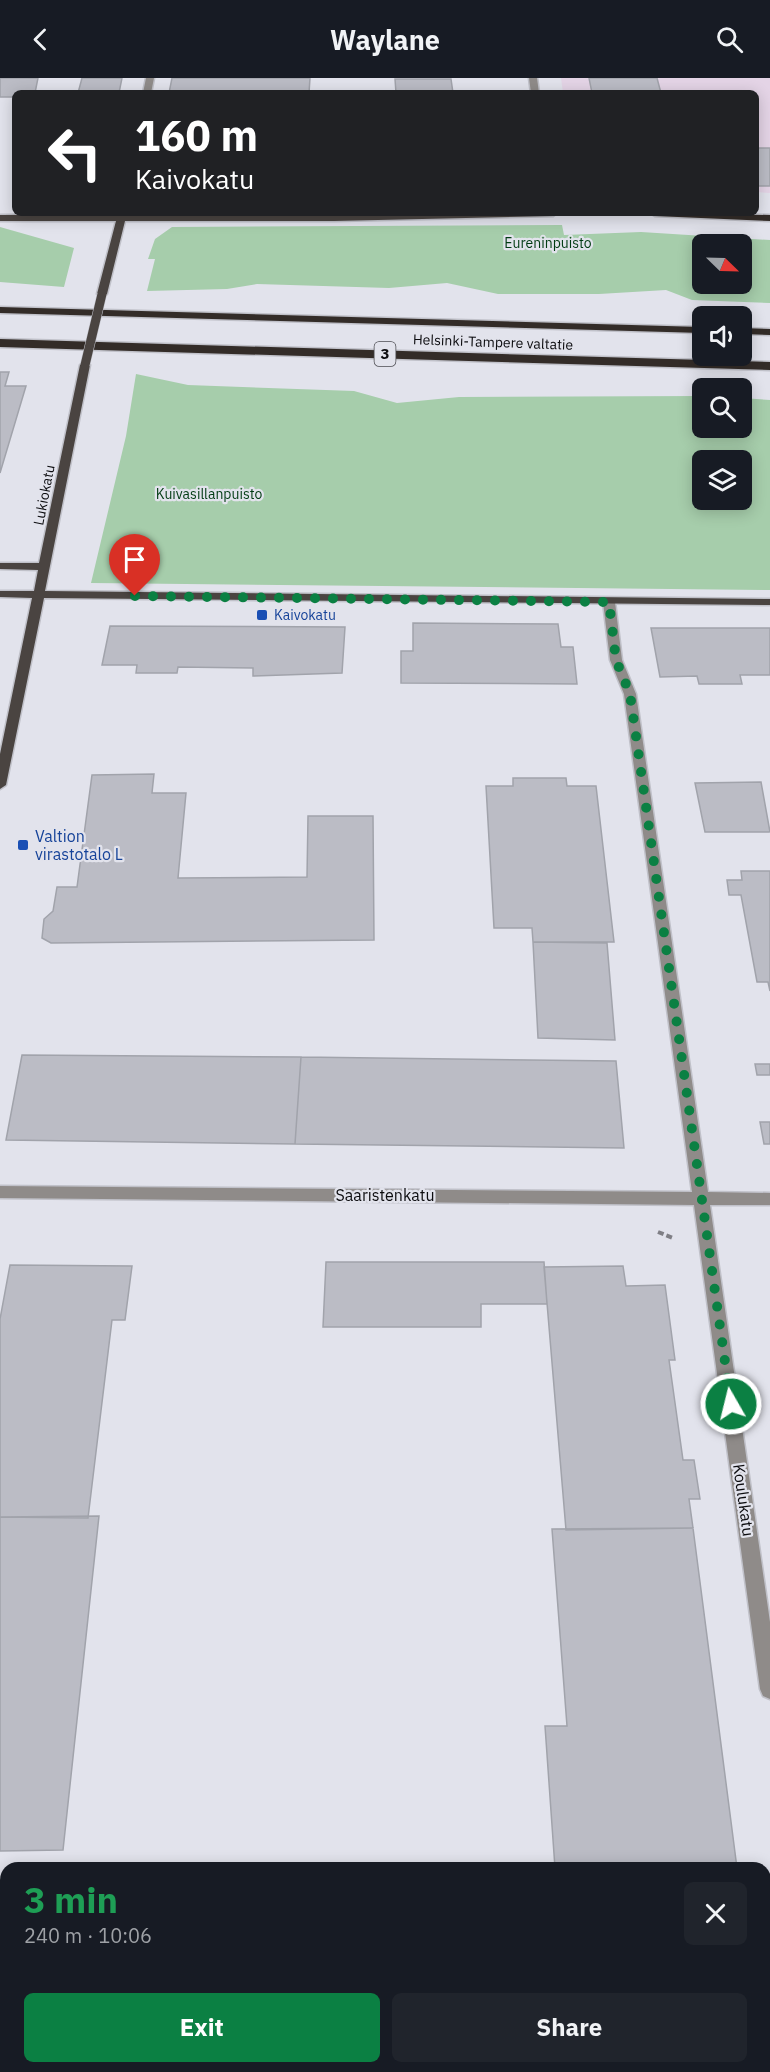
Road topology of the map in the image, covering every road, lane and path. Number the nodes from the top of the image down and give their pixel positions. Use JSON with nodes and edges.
{"nodes":[{"id":1,"x":121,"y":216,"type":"edge"},
{"id":2,"x":415,"y":216,"type":"edge"},
{"id":3,"x":724,"y":216,"type":"edge"},
{"id":4,"x":0,"y":218,"type":"edge"},
{"id":5,"x":770,"y":218,"type":"edge"},
{"id":6,"x":0,"y":309,"type":"edge"},
{"id":7,"x":692,"y":330,"type":"edge"},
{"id":8,"x":752,"y":331,"type":"edge"},
{"id":9,"x":770,"y":332,"type":"edge"},
{"id":10,"x":0,"y":343,"type":"edge"},
{"id":11,"x":770,"y":366,"type":"edge"},
{"id":12,"x":0,"y":566,"type":"edge"},
{"id":13,"x":44,"y":567,"type":"junction"},
{"id":14,"x":0,"y":594,"type":"edge"},
{"id":15,"x":37,"y":595,"type":"junction"},
{"id":16,"x":609,"y":602,"type":"junction"},
{"id":17,"x":770,"y":602,"type":"edge"},
{"id":18,"x":0,"y":785,"type":"edge"},
{"id":19,"x":0,"y":1192,"type":"edge"},
{"id":20,"x":702,"y":1198,"type":"junction"},
{"id":21,"x":770,"y":1199,"type":"edge"},
{"id":22,"x":770,"y":1689,"type":"edge"}],
"edges":[{"from":1,"to":2,"type":"main road"},
{"from":1,"to":4,"type":"main road"},
{"from":1,"to":13,"type":"main road","name":"Lukiokatu","bridge":true},
{"from":3,"to":5,"type":"highway"},
{"from":6,"to":7,"type":"highway","name":"Helsinki-Tampere valtatie","number":"3"},
{"from":8,"to":9,"type":"highway"},
{"from":10,"to":11,"type":"highway","name":"Helsinki-Tampere valtatie","number":"3"},
{"from":12,"to":13,"type":"main road"},
{"from":13,"to":15,"type":"main road","name":"Lukiokatu"},
{"from":14,"to":15,"type":"main road"},
{"from":15,"to":16,"type":"main road"},
{"from":15,"to":18,"type":"main road","name":"Lukiokatu"},
{"from":16,"to":17,"type":"main road"},
{"from":16,"to":20,"type":"street","name":"Koulukatu"},
{"from":19,"to":20,"type":"street","name":"Saaristenkatu"},
{"from":20,"to":21,"type":"street","name":"Saaristenkatu"},
{"from":20,"to":22,"type":"street","name":"Koulukatu"}]}
